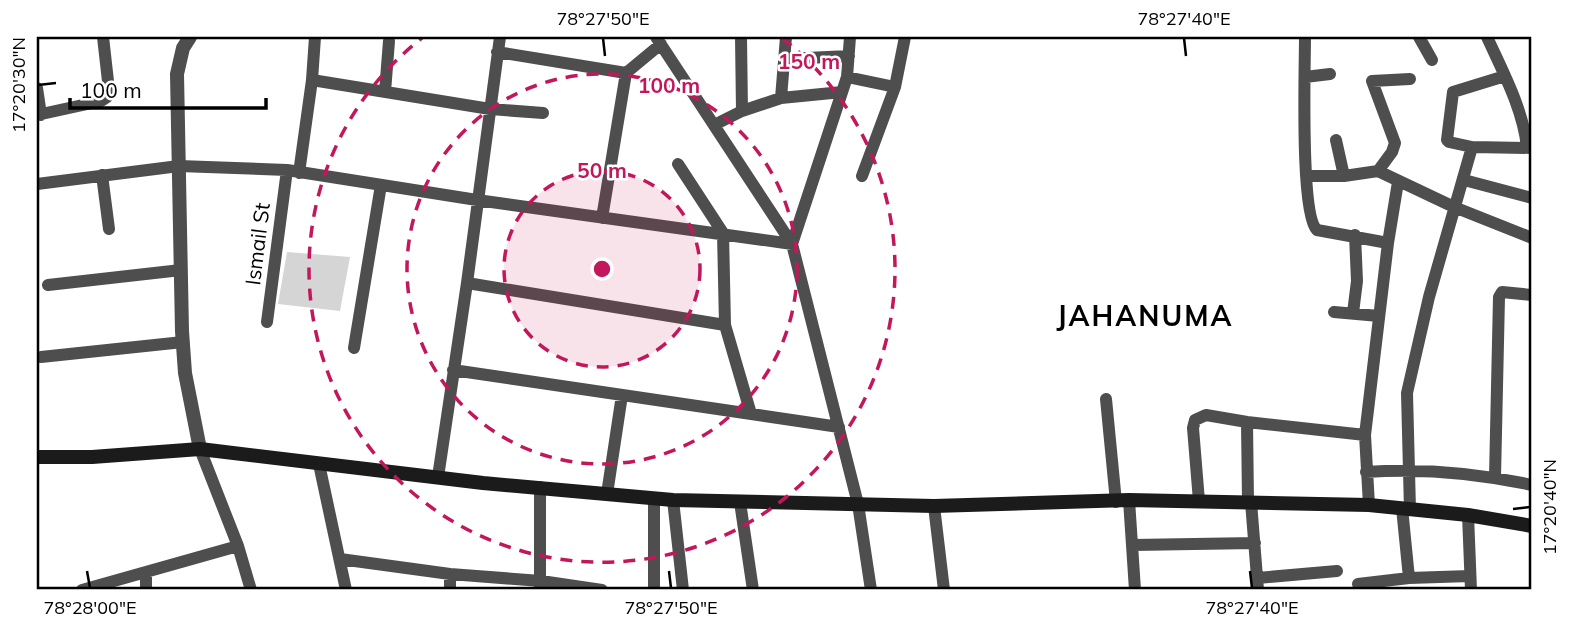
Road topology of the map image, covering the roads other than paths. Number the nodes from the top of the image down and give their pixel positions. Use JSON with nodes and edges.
{"nodes":[{"id":1,"x":103,"y":37,"type":"edge"},
{"id":2,"x":190,"y":37,"type":"edge"},
{"id":3,"x":315,"y":37,"type":"edge"},
{"id":4,"x":500,"y":37,"type":"edge"},
{"id":5,"x":741,"y":37,"type":"edge"},
{"id":6,"x":786,"y":37,"type":"edge"},
{"id":7,"x":850,"y":37,"type":"edge"},
{"id":8,"x":905,"y":37,"type":"edge"},
{"id":9,"x":1305,"y":37,"type":"edge"},
{"id":10,"x":1419,"y":37,"type":"edge"},
{"id":11,"x":1488,"y":37,"type":"edge"},
{"id":12,"x":659,"y":40,"type":"edge"},
{"id":13,"x":389,"y":41,"type":"dead end"},
{"id":14,"x":498,"y":52,"type":"junction"},
{"id":15,"x":849,"y":56,"type":"junction"},
{"id":16,"x":785,"y":59,"type":"junction"},
{"id":17,"x":1432,"y":60,"type":"dead end"},
{"id":18,"x":626,"y":73,"type":"junction"},
{"id":19,"x":1330,"y":74,"type":"dead end"},
{"id":20,"x":1305,"y":76,"type":"junction"},
{"id":21,"x":1504,"y":76,"type":"junction"},
{"id":22,"x":847,"y":77,"type":"junction"},
{"id":23,"x":1410,"y":79,"type":"dead end"},
{"id":24,"x":312,"y":80,"type":"junction"},
{"id":25,"x":895,"y":87,"type":"junction"},
{"id":26,"x":37,"y":88,"type":"edge"},
{"id":27,"x":385,"y":92,"type":"junction"},
{"id":28,"x":842,"y":92,"type":"junction"},
{"id":29,"x":780,"y":98,"type":"junction"},
{"id":30,"x":490,"y":109,"type":"junction"},
{"id":31,"x":742,"y":111,"type":"junction"},
{"id":32,"x":543,"y":113,"type":"dead end"},
{"id":33,"x":39,"y":115,"type":"edge"},
{"id":34,"x":714,"y":125,"type":"junction"},
{"id":35,"x":1336,"y":140,"type":"dead end"},
{"id":36,"x":1472,"y":147,"type":"junction"},
{"id":37,"x":1530,"y":148,"type":"edge"},
{"id":38,"x":678,"y":164,"type":"dead end"},
{"id":39,"x":179,"y":166,"type":"junction"},
{"id":40,"x":293,"y":171,"type":"junction"},
{"id":41,"x":1378,"y":171,"type":"junction"},
{"id":42,"x":102,"y":175,"type":"junction"},
{"id":43,"x":862,"y":176,"type":"dead end"},
{"id":44,"x":1306,"y":176,"type":"junction"},
{"id":45,"x":1344,"y":176,"type":"junction"},
{"id":46,"x":1464,"y":180,"type":"junction"},
{"id":47,"x":1398,"y":182,"type":"junction"},
{"id":48,"x":37,"y":184,"type":"edge"},
{"id":49,"x":381,"y":185,"type":"junction"},
{"id":50,"x":1532,"y":198,"type":"edge"},
{"id":51,"x":477,"y":200,"type":"junction"},
{"id":52,"x":1454,"y":206,"type":"junction"},
{"id":53,"x":602,"y":218,"type":"junction"},
{"id":54,"x":109,"y":229,"type":"dead end"},
{"id":55,"x":723,"y":233,"type":"junction"},
{"id":56,"x":1355,"y":235,"type":"junction"},
{"id":57,"x":1532,"y":238,"type":"edge"},
{"id":58,"x":1388,"y":243,"type":"junction"},
{"id":59,"x":792,"y":244,"type":"junction"},
{"id":60,"x":181,"y":270,"type":"junction"},
{"id":61,"x":467,"y":283,"type":"junction"},
{"id":62,"x":48,"y":285,"type":"dead end"},
{"id":63,"x":1532,"y":295,"type":"edge"},
{"id":64,"x":1334,"y":312,"type":"dead end"},
{"id":65,"x":1353,"y":313,"type":"junction"},
{"id":66,"x":1379,"y":316,"type":"junction"},
{"id":67,"x":267,"y":322,"type":"dead end"},
{"id":68,"x":725,"y":326,"type":"junction"},
{"id":69,"x":183,"y":342,"type":"junction"},
{"id":70,"x":354,"y":348,"type":"dead end"},
{"id":71,"x":41,"y":357,"type":"dead end"},
{"id":72,"x":453,"y":370,"type":"junction"},
{"id":73,"x":622,"y":394,"type":"junction"},
{"id":74,"x":1106,"y":399,"type":"dead end"},
{"id":75,"x":751,"y":414,"type":"junction"},
{"id":76,"x":1247,"y":422,"type":"junction"},
{"id":77,"x":839,"y":427,"type":"junction"},
{"id":78,"x":1365,"y":435,"type":"junction"},
{"id":79,"x":200,"y":449,"type":"junction"},
{"id":80,"x":37,"y":457,"type":"edge"},
{"id":81,"x":318,"y":464,"type":"junction"},
{"id":82,"x":1409,"y":469,"type":"junction"},
{"id":83,"x":1366,"y":472,"type":"junction"},
{"id":84,"x":438,"y":477,"type":"junction"},
{"id":85,"x":1495,"y":477,"type":"junction"},
{"id":86,"x":1532,"y":485,"type":"edge"},
{"id":87,"x":540,"y":487,"type":"junction"},
{"id":88,"x":607,"y":494,"type":"junction"},
{"id":89,"x":654,"y":499,"type":"junction"},
{"id":90,"x":673,"y":500,"type":"junction"},
{"id":91,"x":1122,"y":501,"type":"junction"},
{"id":92,"x":1199,"y":501,"type":"junction"},
{"id":93,"x":740,"y":502,"type":"junction"},
{"id":94,"x":1250,"y":502,"type":"junction"},
{"id":95,"x":858,"y":504,"type":"junction"},
{"id":96,"x":1368,"y":505,"type":"junction"},
{"id":97,"x":934,"y":506,"type":"junction"},
{"id":98,"x":1406,"y":509,"type":"junction"},
{"id":99,"x":1468,"y":515,"type":"junction"},
{"id":100,"x":1532,"y":526,"type":"edge"},
{"id":101,"x":1255,"y":543,"type":"junction"},
{"id":102,"x":1133,"y":545,"type":"junction"},
{"id":103,"x":238,"y":546,"type":"junction"},
{"id":104,"x":340,"y":559,"type":"junction"},
{"id":105,"x":1337,"y":571,"type":"dead end"},
{"id":106,"x":146,"y":572,"type":"junction"},
{"id":107,"x":450,"y":574,"type":"junction"},
{"id":108,"x":1470,"y":576,"type":"junction"},
{"id":109,"x":1409,"y":578,"type":"junction"},
{"id":110,"x":1257,"y":584,"type":"edge"},
{"id":111,"x":1358,"y":584,"type":"dead end"},
{"id":112,"x":541,"y":585,"type":"edge"},
{"id":113,"x":82,"y":590,"type":"edge"},
{"id":114,"x":146,"y":590,"type":"edge"},
{"id":115,"x":251,"y":590,"type":"edge"},
{"id":116,"x":346,"y":590,"type":"edge"},
{"id":117,"x":450,"y":590,"type":"edge"},
{"id":118,"x":602,"y":590,"type":"edge"},
{"id":119,"x":654,"y":590,"type":"edge"},
{"id":120,"x":683,"y":590,"type":"edge"},
{"id":121,"x":753,"y":590,"type":"edge"},
{"id":122,"x":871,"y":590,"type":"edge"},
{"id":123,"x":944,"y":590,"type":"edge"},
{"id":124,"x":1135,"y":590,"type":"edge"},
{"id":125,"x":1471,"y":590,"type":"edge"}],
"edges":[{"from":1,"to":33,"type":"street"},
{"from":2,"to":39,"type":"street"},
{"from":3,"to":24,"type":"street","name":"Ismail St"},
{"from":4,"to":14,"type":"street"},
{"from":5,"to":31,"type":"street"},
{"from":6,"to":16,"type":"street"},
{"from":7,"to":15,"type":"street"},
{"from":8,"to":25,"type":"street"},
{"from":9,"to":20,"type":"street"},
{"from":10,"to":17,"type":"street"},
{"from":11,"to":21,"type":"street"},
{"from":12,"to":18,"type":"street"},
{"from":12,"to":34,"type":"street"},
{"from":13,"to":27,"type":"street"},
{"from":14,"to":18,"type":"street"},
{"from":14,"to":30,"type":"street"},
{"from":15,"to":16,"type":"street"},
{"from":15,"to":22,"type":"street"},
{"from":16,"to":29,"type":"street"},
{"from":18,"to":53,"type":"street"},
{"from":19,"to":20,"type":"street"},
{"from":20,"to":44,"type":"street"},
{"from":21,"to":36,"type":"street"},
{"from":21,"to":37,"type":"street"},
{"from":22,"to":25,"type":"street"},
{"from":22,"to":28,"type":"street"},
{"from":23,"to":41,"type":"street"},
{"from":24,"to":27,"type":"street"},
{"from":24,"to":40,"type":"street","name":"Ismail St"},
{"from":25,"to":43,"type":"street"},
{"from":26,"to":33,"type":"street"},
{"from":27,"to":30,"type":"street"},
{"from":28,"to":29,"type":"street"},
{"from":28,"to":59,"type":"street"},
{"from":29,"to":31,"type":"street"},
{"from":30,"to":32,"type":"street"},
{"from":30,"to":51,"type":"street"},
{"from":31,"to":34,"type":"street"},
{"from":34,"to":59,"type":"street"},
{"from":35,"to":45,"type":"street"},
{"from":36,"to":37,"type":"street"},
{"from":36,"to":46,"type":"street"},
{"from":38,"to":55,"type":"street"},
{"from":39,"to":40,"type":"street"},
{"from":39,"to":42,"type":"street"},
{"from":39,"to":60,"type":"street"},
{"from":40,"to":49,"type":"street"},
{"from":40,"to":67,"type":"street","name":"Ismail St"},
{"from":41,"to":45,"type":"street"},
{"from":41,"to":47,"type":"street"},
{"from":42,"to":48,"type":"street"},
{"from":42,"to":54,"type":"street"},
{"from":44,"to":45,"type":"street"},
{"from":44,"to":56,"type":"street"},
{"from":46,"to":50,"type":"street"},
{"from":46,"to":52,"type":"street"},
{"from":47,"to":52,"type":"street"},
{"from":47,"to":58,"type":"street"},
{"from":49,"to":51,"type":"street"},
{"from":49,"to":70,"type":"street"},
{"from":51,"to":53,"type":"street"},
{"from":51,"to":61,"type":"street"},
{"from":52,"to":57,"type":"street"},
{"from":52,"to":82,"type":"street"},
{"from":53,"to":55,"type":"street"},
{"from":55,"to":59,"type":"street"},
{"from":55,"to":68,"type":"street"},
{"from":56,"to":58,"type":"street"},
{"from":56,"to":65,"type":"street"},
{"from":58,"to":66,"type":"street"},
{"from":59,"to":77,"type":"street"},
{"from":60,"to":62,"type":"street"},
{"from":60,"to":69,"type":"street"},
{"from":61,"to":68,"type":"street"},
{"from":61,"to":72,"type":"street"},
{"from":63,"to":85,"type":"street"},
{"from":64,"to":65,"type":"street"},
{"from":65,"to":66,"type":"street"},
{"from":66,"to":78,"type":"street"},
{"from":68,"to":75,"type":"street"},
{"from":69,"to":71,"type":"street"},
{"from":69,"to":79,"type":"street"},
{"from":72,"to":73,"type":"street"},
{"from":72,"to":84,"type":"street"},
{"from":73,"to":75,"type":"street"},
{"from":73,"to":88,"type":"street"},
{"from":74,"to":91,"type":"street"},
{"from":75,"to":77,"type":"street"},
{"from":76,"to":78,"type":"street"},
{"from":76,"to":92,"type":"street"},
{"from":76,"to":94,"type":"street"},
{"from":77,"to":95,"type":"street"},
{"from":78,"to":83,"type":"street"},
{"from":79,"to":80,"type":"main road"},
{"from":79,"to":81,"type":"main road"},
{"from":79,"to":103,"type":"street"},
{"from":81,"to":84,"type":"main road"},
{"from":81,"to":104,"type":"street"},
{"from":82,"to":83,"type":"street"},
{"from":82,"to":85,"type":"street"},
{"from":82,"to":98,"type":"street"},
{"from":83,"to":96,"type":"street"},
{"from":84,"to":87,"type":"main road"},
{"from":85,"to":86,"type":"street"},
{"from":87,"to":88,"type":"main road"},
{"from":87,"to":112,"type":"street"},
{"from":88,"to":89,"type":"main road"},
{"from":89,"to":90,"type":"main road"},
{"from":89,"to":119,"type":"street"},
{"from":90,"to":93,"type":"main road"},
{"from":90,"to":120,"type":"street"},
{"from":91,"to":92,"type":"main road"},
{"from":91,"to":97,"type":"main road"},
{"from":91,"to":102,"type":"street"},
{"from":92,"to":94,"type":"main road"},
{"from":93,"to":95,"type":"main road"},
{"from":93,"to":121,"type":"street"},
{"from":94,"to":96,"type":"main road"},
{"from":94,"to":101,"type":"street"},
{"from":95,"to":97,"type":"main road"},
{"from":95,"to":122,"type":"street"},
{"from":96,"to":98,"type":"main road"},
{"from":97,"to":123,"type":"street"},
{"from":98,"to":99,"type":"main road"},
{"from":98,"to":109,"type":"street"},
{"from":99,"to":100,"type":"main road"},
{"from":99,"to":108,"type":"street"},
{"from":101,"to":102,"type":"street"},
{"from":101,"to":110,"type":"street"},
{"from":102,"to":124,"type":"street"},
{"from":103,"to":106,"type":"street"},
{"from":103,"to":115,"type":"street"},
{"from":104,"to":107,"type":"street"},
{"from":104,"to":116,"type":"street"},
{"from":105,"to":110,"type":"street"},
{"from":106,"to":113,"type":"street"},
{"from":106,"to":114,"type":"street"},
{"from":107,"to":112,"type":"street"},
{"from":107,"to":117,"type":"street"},
{"from":108,"to":109,"type":"street"},
{"from":108,"to":125,"type":"street"},
{"from":109,"to":111,"type":"street"},
{"from":112,"to":118,"type":"street"}]}
